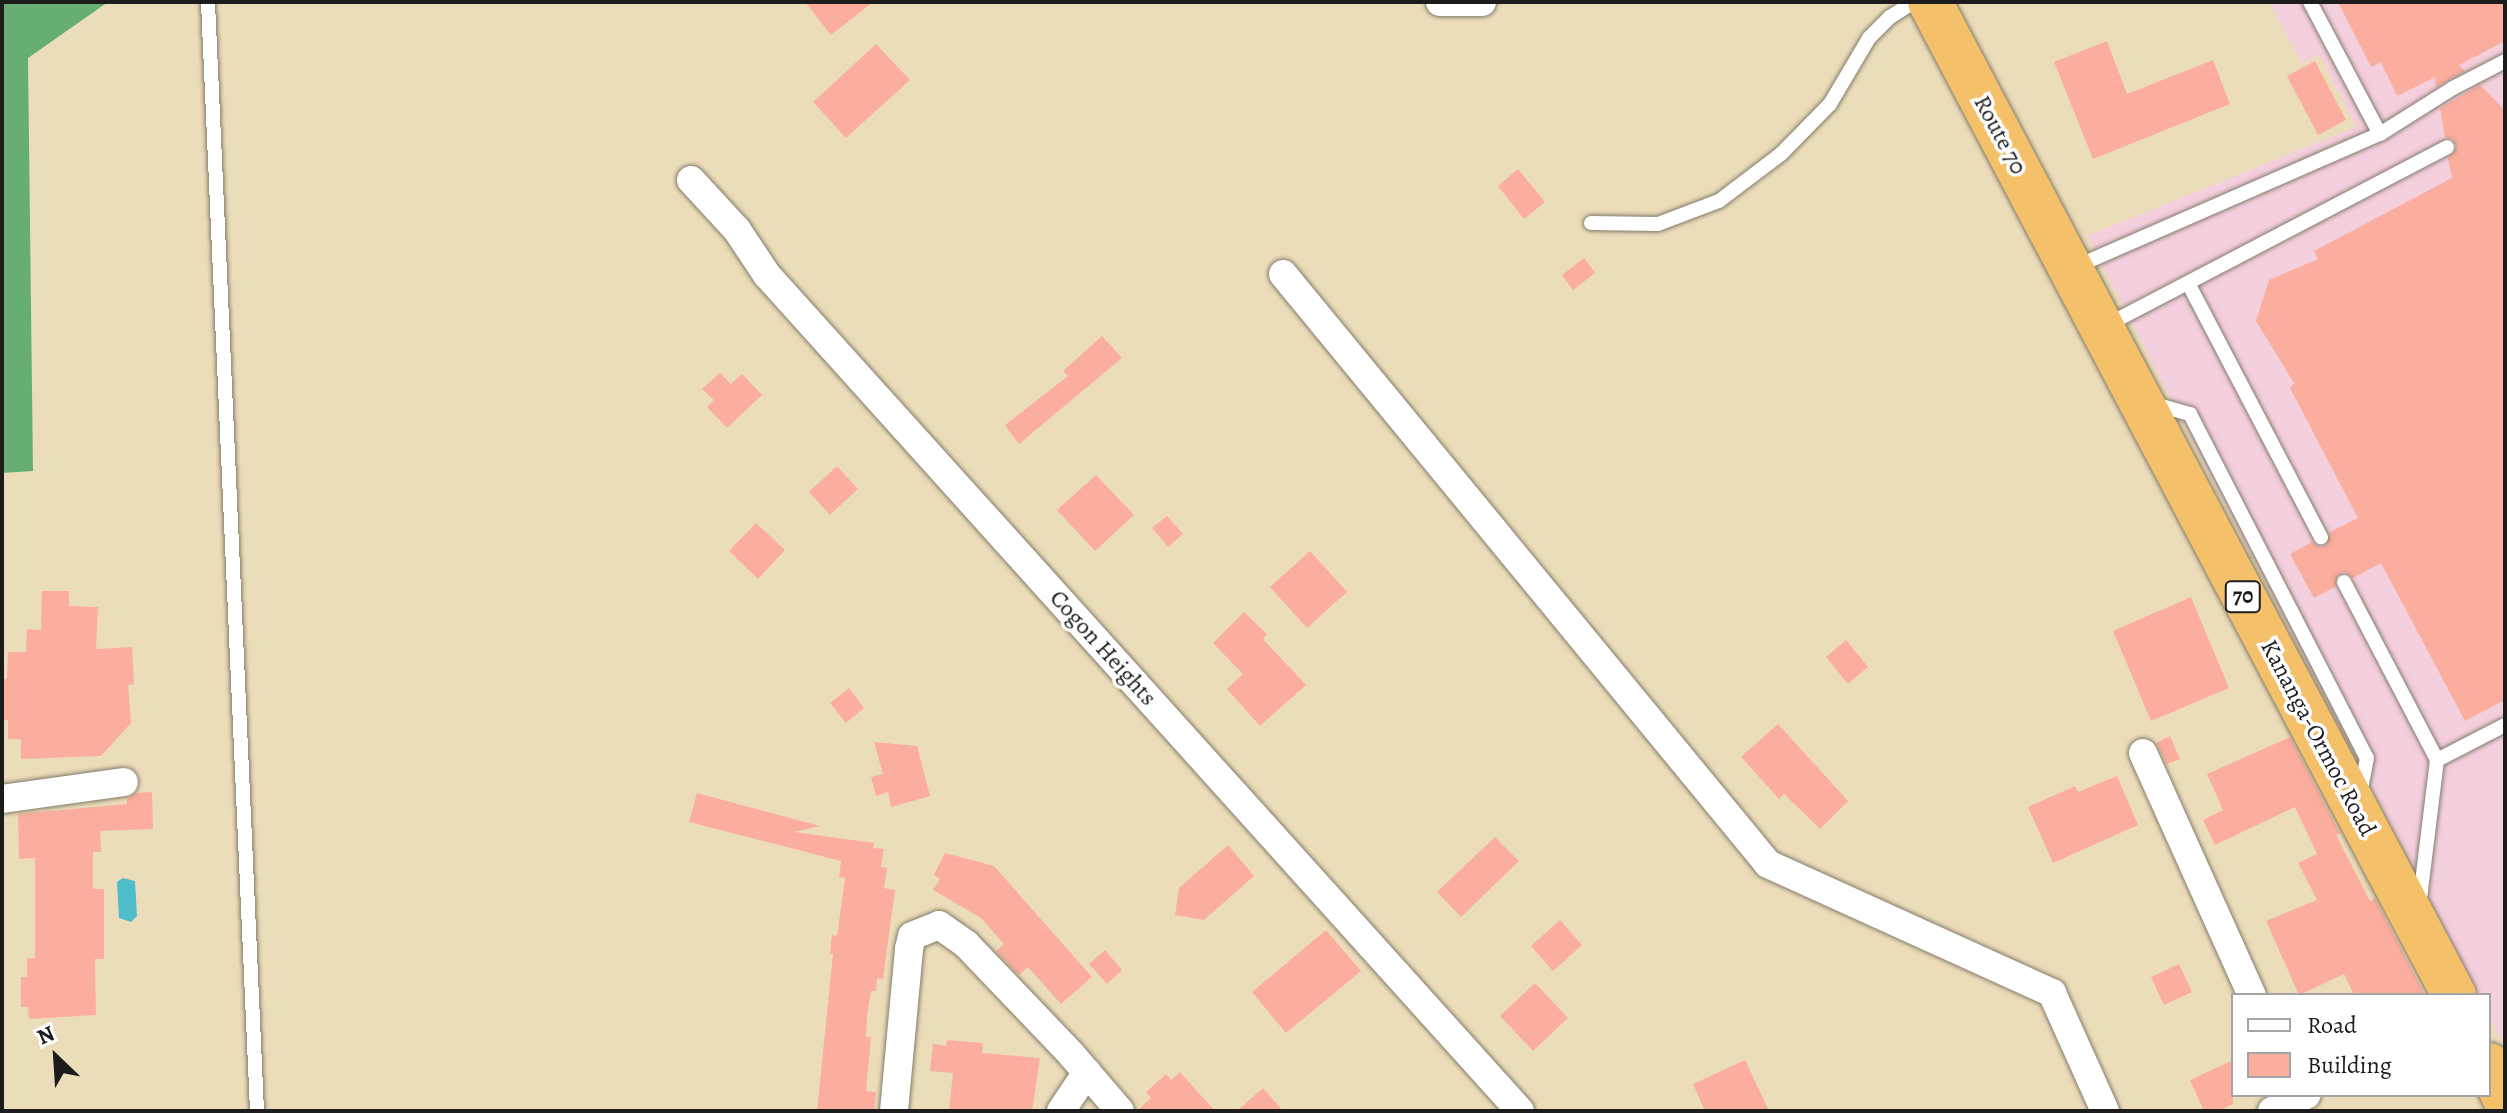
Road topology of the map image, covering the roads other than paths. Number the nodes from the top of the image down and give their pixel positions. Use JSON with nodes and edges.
{"nodes":[{"id":1,"x":208,"y":2,"type":"edge"},
{"id":2,"x":1440,"y":2,"type":"edge"},
{"id":3,"x":1482,"y":2,"type":"edge"},
{"id":4,"x":1914,"y":2,"type":"edge"},
{"id":5,"x":1930,"y":2,"type":"edge"},
{"id":6,"x":2310,"y":2,"type":"edge"},
{"id":7,"x":2505,"y":61,"type":"edge"},
{"id":8,"x":2380,"y":134,"type":"junction"},
{"id":9,"x":2447,"y":147,"type":"dead end"},
{"id":10,"x":691,"y":180,"type":"dead end"},
{"id":11,"x":1591,"y":223,"type":"dead end"},
{"id":12,"x":2071,"y":269,"type":"junction"},
{"id":13,"x":1283,"y":274,"type":"dead end"},
{"id":14,"x":2188,"y":283,"type":"junction"},
{"id":15,"x":2102,"y":328,"type":"junction"},
{"id":16,"x":2321,"y":537,"type":"dead end"},
{"id":17,"x":2344,"y":582,"type":"dead end"},
{"id":18,"x":2505,"y":725,"type":"edge"},
{"id":19,"x":2143,"y":753,"type":"dead end"},
{"id":20,"x":2437,"y":760,"type":"junction"},
{"id":21,"x":124,"y":782,"type":"dead end"},
{"id":22,"x":2,"y":799,"type":"edge"},
{"id":23,"x":2417,"y":925,"type":"junction"},
{"id":24,"x":2251,"y":993,"type":"edge"},
{"id":25,"x":2453,"y":993,"type":"edge"},
{"id":26,"x":2491,"y":1069,"type":"edge"},
{"id":27,"x":1087,"y":1072,"type":"junction"},
{"id":28,"x":2299,"y":1097,"type":"edge"},
{"id":29,"x":2505,"y":1099,"type":"edge"},
{"id":30,"x":257,"y":1111,"type":"edge"},
{"id":31,"x":894,"y":1111,"type":"edge"},
{"id":32,"x":1061,"y":1111,"type":"edge"},
{"id":33,"x":1120,"y":1111,"type":"edge"},
{"id":34,"x":1520,"y":1111,"type":"edge"},
{"id":35,"x":2105,"y":1111,"type":"edge"},
{"id":36,"x":2272,"y":1111,"type":"edge"}],
"edges":[{"from":1,"to":30,"type":"lane"},
{"from":2,"to":3,"type":"street"},
{"from":4,"to":11,"type":"lane"},
{"from":5,"to":12,"type":"highway","name":"Route 70","number":"70"},
{"from":6,"to":8,"type":"lane"},
{"from":7,"to":8,"type":"lane"},
{"from":8,"to":12,"type":"lane"},
{"from":9,"to":14,"type":"lane"},
{"from":10,"to":34,"type":"street","name":"Cogon Heights"},
{"from":12,"to":15,"type":"highway","name":"Kananga-Ormoc Road","number":"70"},
{"from":13,"to":35,"type":"street"},
{"from":14,"to":15,"type":"lane"},
{"from":14,"to":16,"type":"lane"},
{"from":15,"to":23,"type":"highway","name":"Kananga-Ormoc Road","number":"70"},
{"from":17,"to":20,"type":"lane"},
{"from":18,"to":20,"type":"lane"},
{"from":19,"to":24,"type":"street"},
{"from":20,"to":23,"type":"lane"},
{"from":21,"to":22,"type":"street"},
{"from":23,"to":25,"type":"highway","name":"Kananga-Ormoc Road","number":"70"},
{"from":26,"to":29,"type":"highway"},
{"from":27,"to":31,"type":"street"},
{"from":27,"to":32,"type":"street"},
{"from":27,"to":33,"type":"street"},
{"from":28,"to":36,"type":"street"}]}
